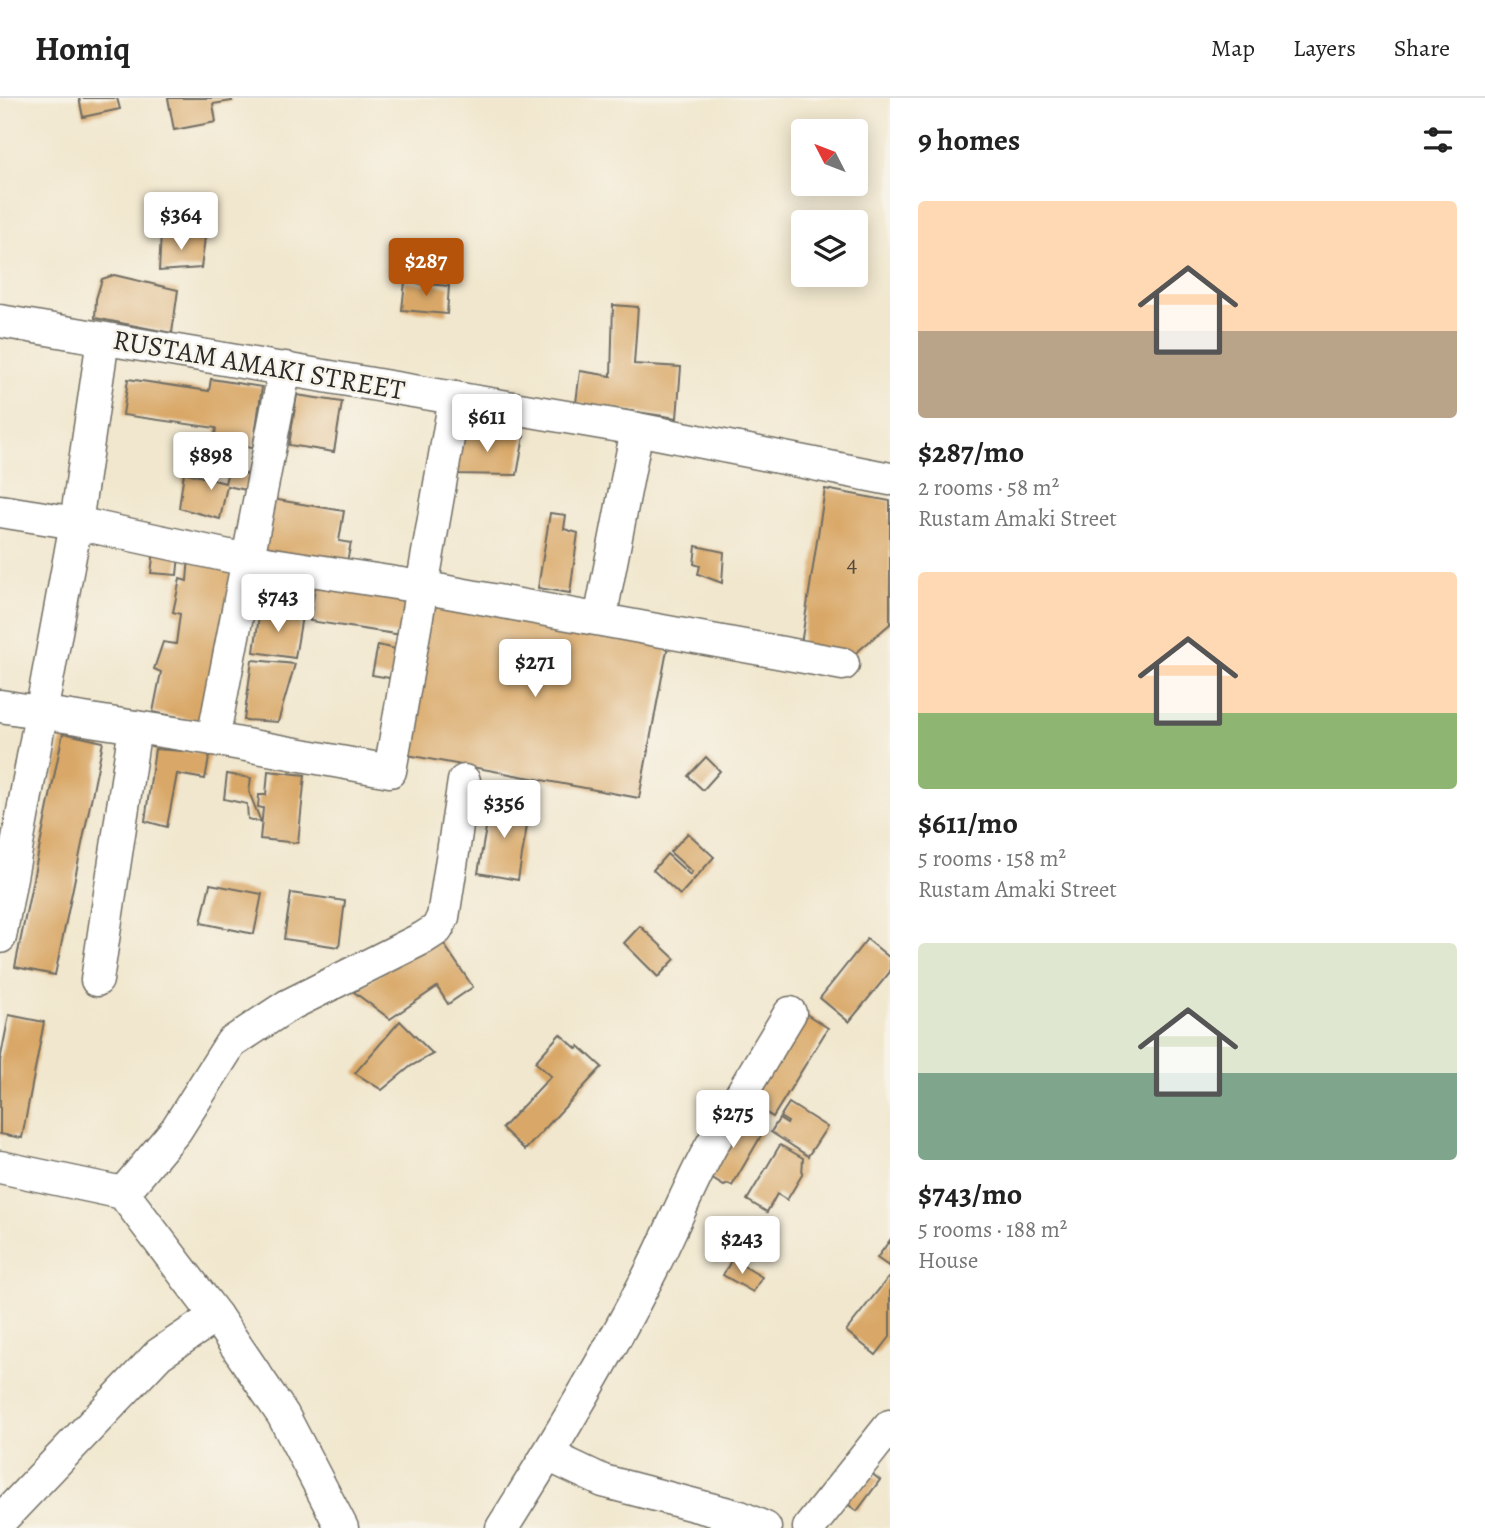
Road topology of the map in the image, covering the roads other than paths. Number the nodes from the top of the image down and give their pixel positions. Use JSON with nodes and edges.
{"nodes":[{"id":1,"x":0,"y":321,"type":"edge"},
{"id":2,"x":103,"y":339,"type":"junction"},
{"id":3,"x":285,"y":368,"type":"junction"},
{"id":4,"x":454,"y":398,"type":"junction"},
{"id":5,"x":637,"y":429,"type":"junction"},
{"id":6,"x":890,"y":479,"type":"edge"},
{"id":7,"x":0,"y":511,"type":"edge"},
{"id":8,"x":76,"y":523,"type":"junction"},
{"id":9,"x":247,"y":560,"type":"junction"},
{"id":10,"x":421,"y":587,"type":"junction"},
{"id":11,"x":600,"y":619,"type":"junction"},
{"id":12,"x":843,"y":664,"type":"dead end"},
{"id":13,"x":0,"y":706,"type":"edge"},
{"id":14,"x":41,"y":713,"type":"junction"},
{"id":15,"x":135,"y":727,"type":"junction"},
{"id":16,"x":213,"y":739,"type":"junction"},
{"id":17,"x":464,"y":781,"type":"dead end"},
{"id":18,"x":0,"y":937,"type":"edge"},
{"id":19,"x":97,"y":980,"type":"dead end"},
{"id":20,"x":790,"y":1013,"type":"dead end"},
{"id":21,"x":0,"y":1167,"type":"edge"},
{"id":22,"x":123,"y":1193,"type":"junction"},
{"id":23,"x":216,"y":1316,"type":"junction"},
{"id":24,"x":890,"y":1426,"type":"edge"},
{"id":25,"x":548,"y":1455,"type":"junction"},
{"id":26,"x":0,"y":1521,"type":"edge"},
{"id":27,"x":342,"y":1528,"type":"edge"},
{"id":28,"x":502,"y":1528,"type":"edge"},
{"id":29,"x":765,"y":1528,"type":"edge"},
{"id":30,"x":809,"y":1528,"type":"edge"}],
"edges":[{"from":1,"to":2,"type":"street","name":"RUSTAM AMAKI STREET"},
{"from":2,"to":3,"type":"street","name":"RUSTAM AMAKI STREET"},
{"from":2,"to":8,"type":"street"},
{"from":3,"to":4,"type":"street","name":"RUSTAM AMAKI STREET"},
{"from":3,"to":9,"type":"street"},
{"from":4,"to":5,"type":"street","name":"RUSTAM AMAKI STREET"},
{"from":4,"to":10,"type":"street"},
{"from":5,"to":6,"type":"street","name":"RUSTAM AMAKI STREET"},
{"from":5,"to":11,"type":"street"},
{"from":7,"to":8,"type":"street"},
{"from":8,"to":9,"type":"street"},
{"from":8,"to":14,"type":"street"},
{"from":9,"to":10,"type":"street"},
{"from":9,"to":16,"type":"street"},
{"from":10,"to":11,"type":"street"},
{"from":10,"to":16,"type":"street"},
{"from":11,"to":12,"type":"street"},
{"from":13,"to":14,"type":"street"},
{"from":14,"to":15,"type":"street"},
{"from":14,"to":18,"type":"street"},
{"from":15,"to":16,"type":"street"},
{"from":15,"to":19,"type":"street"},
{"from":17,"to":22,"type":"street"},
{"from":20,"to":25,"type":"street"},
{"from":21,"to":22,"type":"street"},
{"from":22,"to":23,"type":"street"},
{"from":23,"to":26,"type":"street"},
{"from":23,"to":27,"type":"street"},
{"from":24,"to":30,"type":"street"},
{"from":25,"to":28,"type":"street"},
{"from":25,"to":29,"type":"street"}]}
